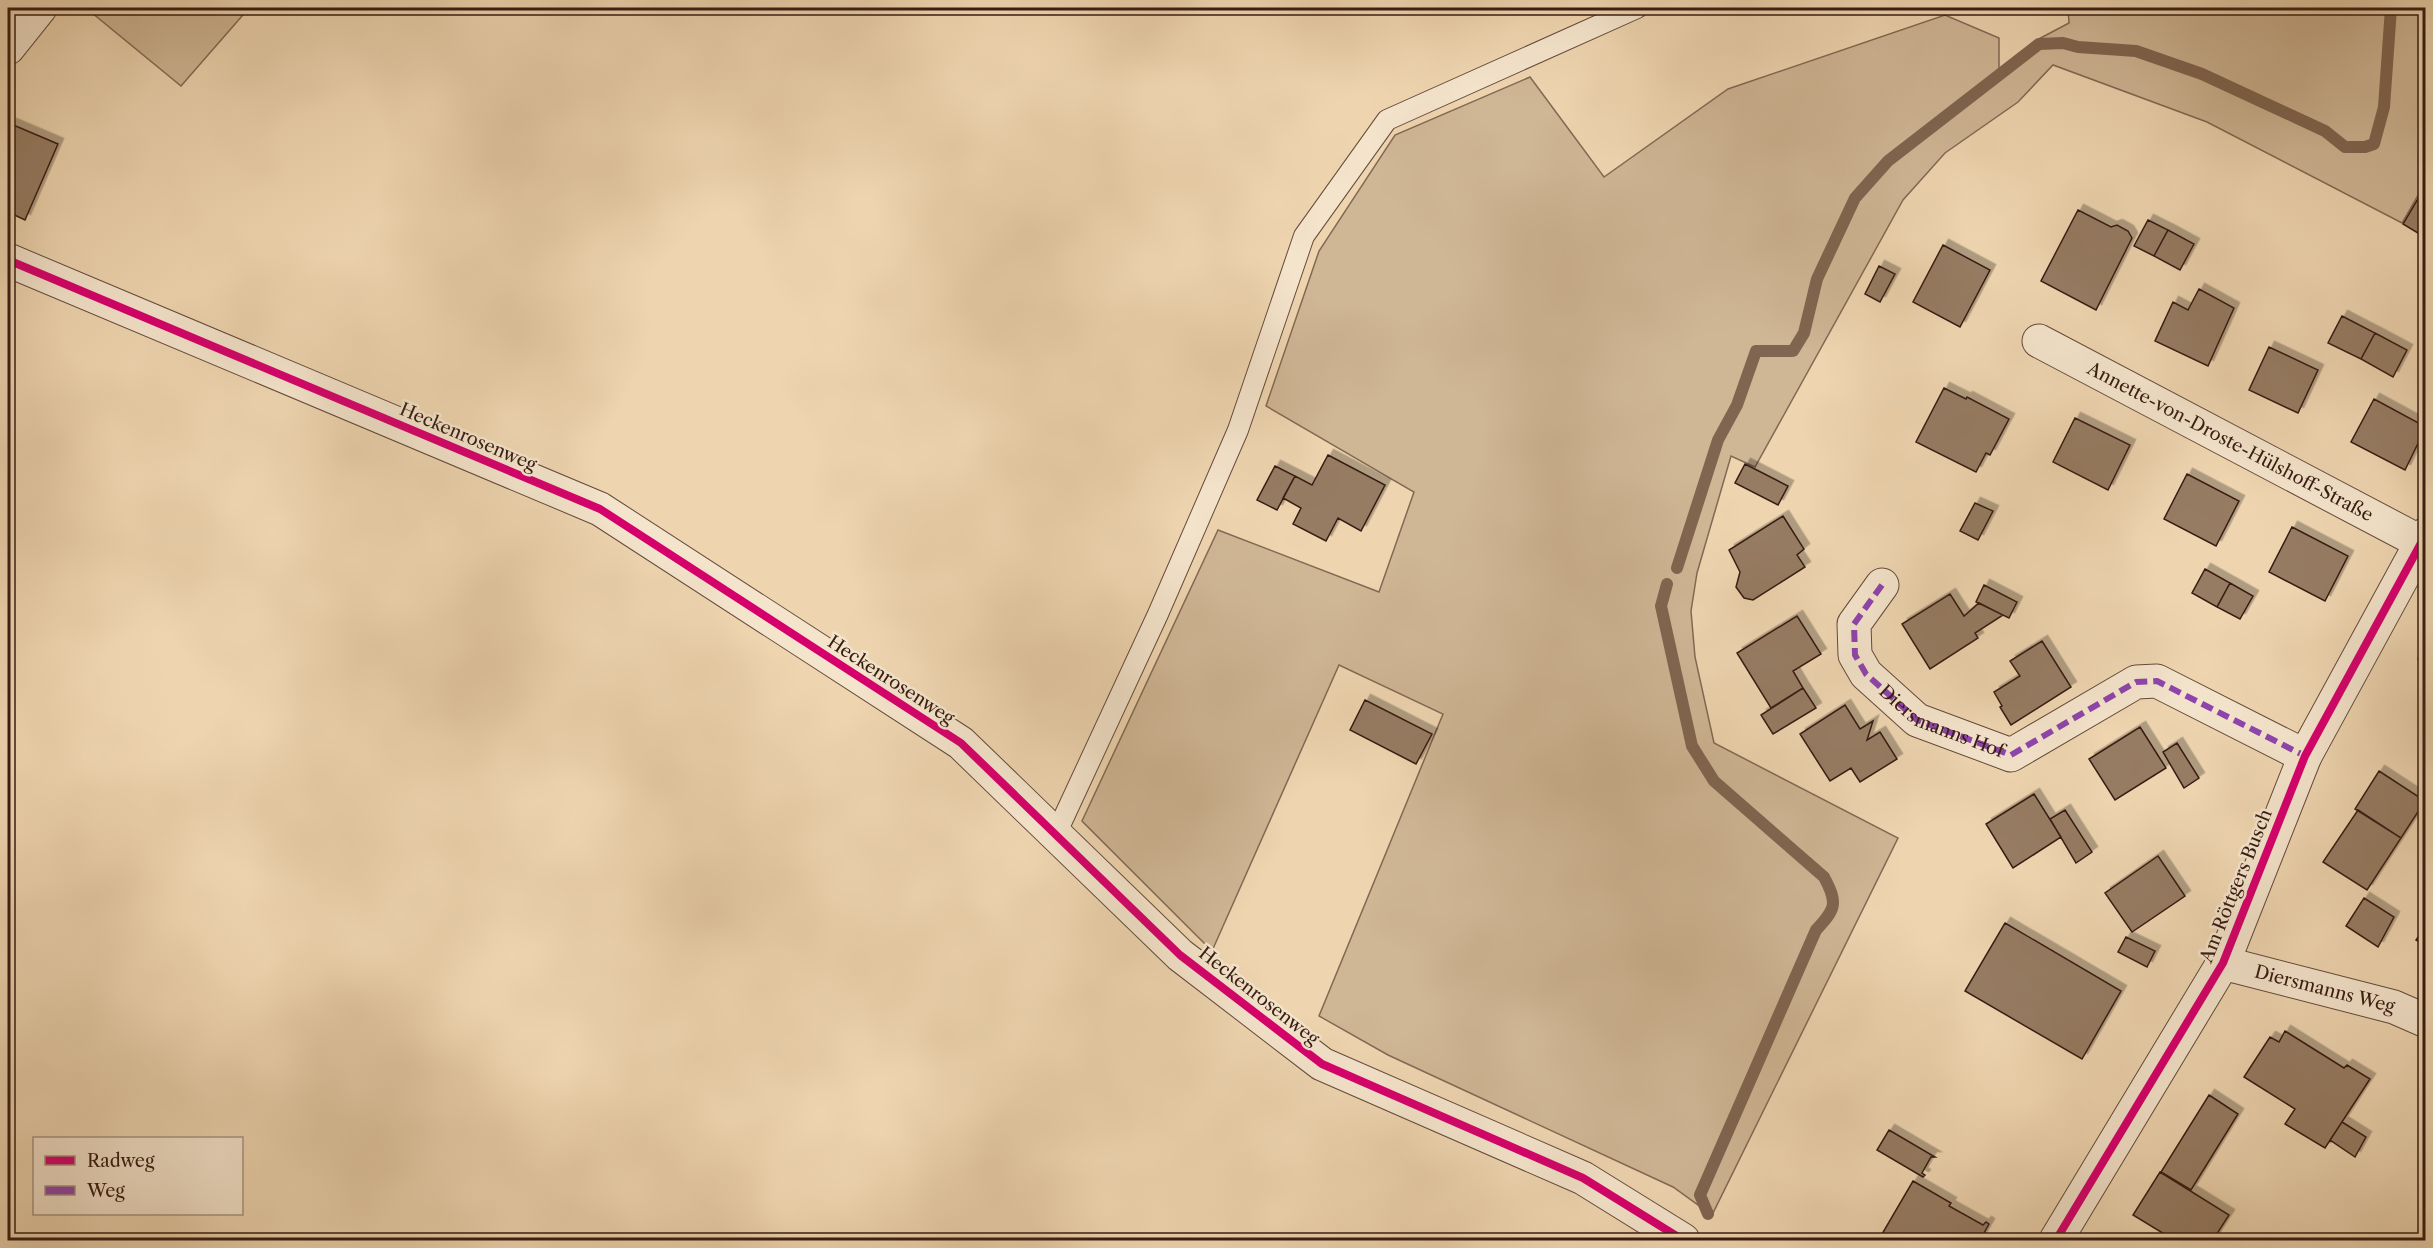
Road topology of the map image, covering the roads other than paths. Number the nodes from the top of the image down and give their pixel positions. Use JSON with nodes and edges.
{"nodes":[{"id":1,"x":40,"y":8,"type":"edge"},
{"id":2,"x":1637,"y":8,"type":"edge"},
{"id":3,"x":8,"y":48,"type":"edge"},
{"id":4,"x":8,"y":260,"type":"edge"},
{"id":5,"x":2039,"y":341,"type":"dead end"},
{"id":6,"x":2424,"y":541,"type":"edge"},
{"id":7,"x":1882,"y":585,"type":"dead end"},
{"id":8,"x":2305,"y":756,"type":"junction"},
{"id":9,"x":1056,"y":834,"type":"junction"},
{"id":10,"x":2223,"y":963,"type":"junction"},
{"id":11,"x":2426,"y":1021,"type":"edge"},
{"id":12,"x":1683,"y":1240,"type":"edge"},
{"id":13,"x":2056,"y":1240,"type":"edge"}],
"edges":[{"from":1,"to":3,"type":"street"},
{"from":2,"to":9,"type":"lane"},
{"from":4,"to":9,"type":"street","name":"Heckenrosenweg"},
{"from":5,"to":6,"type":"street","name":"Annette-von-Droste-Hülshoff-Straße"},
{"from":6,"to":8,"type":"street","name":"Am Röttgers Busch"},
{"from":7,"to":8,"type":"street","name":"Diersmanns Hof"},
{"from":8,"to":10,"type":"street","name":"Am Röttgers Busch"},
{"from":9,"to":12,"type":"street","name":"Heckenrosenweg"},
{"from":10,"to":11,"type":"street","name":"Diersmanns Weg"},
{"from":10,"to":13,"type":"street","name":"Am Röttgers Busch"}]}
